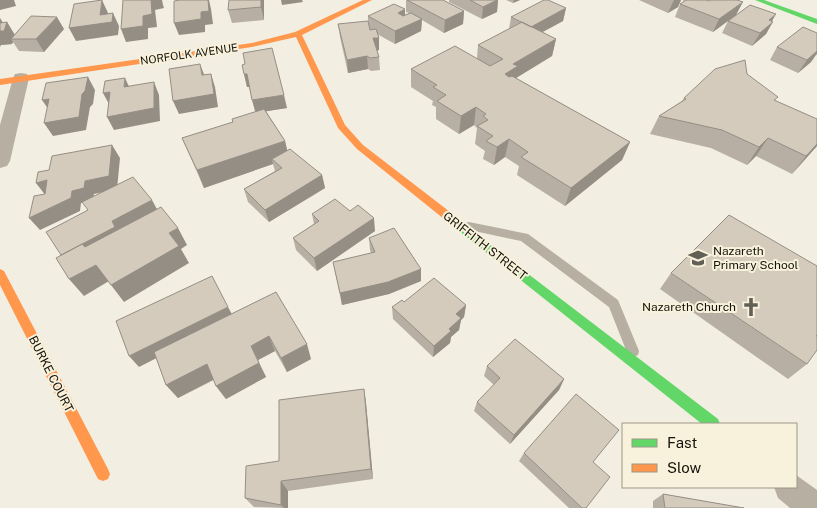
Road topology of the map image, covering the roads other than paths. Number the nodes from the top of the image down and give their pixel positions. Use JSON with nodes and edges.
{"nodes":[{"id":1,"x":369,"y":0,"type":"edge"},
{"id":2,"x":758,"y":0,"type":"edge"},
{"id":3,"x":788,"y":0,"type":"edge"},
{"id":4,"x":817,"y":11,"type":"edge"},
{"id":5,"x":817,"y":22,"type":"edge"},
{"id":6,"x":298,"y":34,"type":"junction"},
{"id":7,"x":21,"y":78,"type":"junction"},
{"id":8,"x":0,"y":82,"type":"edge"},
{"id":9,"x":0,"y":162,"type":"edge"},
{"id":10,"x":455,"y":223,"type":"junction"},
{"id":11,"x":0,"y":274,"type":"edge"},
{"id":12,"x":638,"y":366,"type":"junction"},
{"id":13,"x":712,"y":423,"type":"edge"},
{"id":14,"x":103,"y":474,"type":"dead end"},
{"id":15,"x":789,"y":488,"type":"edge"},
{"id":16,"x":814,"y":508,"type":"edge"}],
"edges":[{"from":1,"to":6,"type":"street","name":"NORFOLK AVENUE"},
{"from":2,"to":5,"type":"street"},
{"from":3,"to":4,"type":"street"},
{"from":6,"to":7,"type":"street","name":"NORFOLK AVENUE"},
{"from":6,"to":10,"type":"street","name":"GRIFFITH STREET"},
{"from":7,"to":8,"type":"street","name":"NORFOLK AVENUE"},
{"from":7,"to":9,"type":"street"},
{"from":10,"to":12,"type":"street","name":"GRIFFITH STREET"},
{"from":10,"to":12,"type":"lane"},
{"from":11,"to":14,"type":"street","name":"BURKE COURT"},
{"from":12,"to":13,"type":"street","name":"GRIFFITH STREET"},
{"from":15,"to":16,"type":"street"}]}
